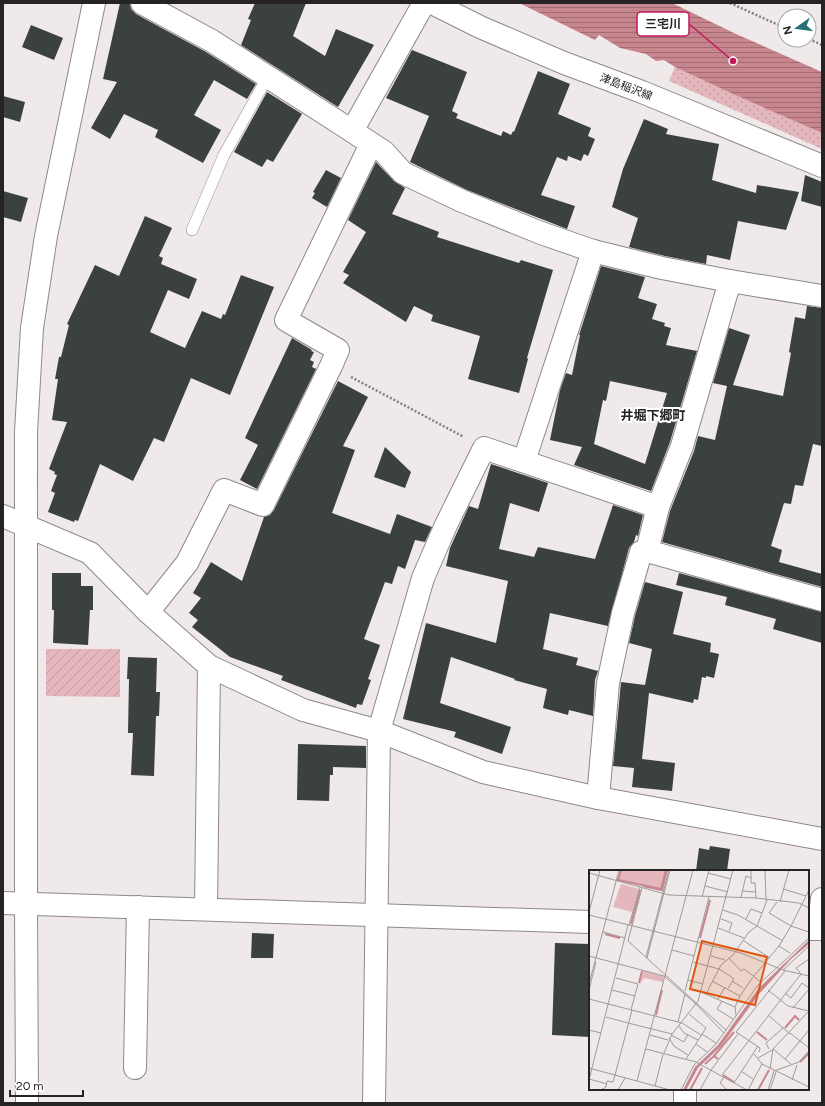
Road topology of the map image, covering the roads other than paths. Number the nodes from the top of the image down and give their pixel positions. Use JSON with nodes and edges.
{"nodes":[{"id":1,"x":94,"y":3,"type":"edge"},
{"id":2,"x":142,"y":3,"type":"edge"},
{"id":3,"x":424,"y":3,"type":"edge"},
{"id":4,"x":432,"y":3,"type":"edge"},
{"id":5,"x":267,"y":78,"type":"junction"},
{"id":6,"x":352,"y":131,"type":"junction"},
{"id":7,"x":371,"y":144,"type":"junction"},
{"id":8,"x":822,"y":166,"type":"edge"},
{"id":9,"x":192,"y":230,"type":"dead end"},
{"id":10,"x":593,"y":251,"type":"junction"},
{"id":11,"x":730,"y":281,"type":"junction"},
{"id":12,"x":822,"y":296,"type":"edge"},
{"id":13,"x":524,"y":461,"type":"junction"},
{"id":14,"x":658,"y":507,"type":"junction"},
{"id":15,"x":3,"y":516,"type":"edge"},
{"id":16,"x":26,"y":526,"type":"junction"},
{"id":17,"x":647,"y":551,"type":"junction"},
{"id":18,"x":822,"y":600,"type":"edge"},
{"id":19,"x":148,"y":612,"type":"junction"},
{"id":20,"x":209,"y":666,"type":"junction"},
{"id":21,"x":379,"y":731,"type":"junction"},
{"id":22,"x":598,"y":798,"type":"junction"},
{"id":23,"x":822,"y":839,"type":"edge"},
{"id":24,"x":822,"y":899,"type":"edge"},
{"id":25,"x":3,"y":903,"type":"edge"},
{"id":26,"x":26,"y":903,"type":"junction"},
{"id":27,"x":138,"y":907,"type":"junction"},
{"id":28,"x":206,"y":909,"type":"junction"},
{"id":29,"x":378,"y":915,"type":"junction"},
{"id":30,"x":589,"y":922,"type":"edge"},
{"id":31,"x":816,"y":929,"type":"edge"},
{"id":32,"x":135,"y":1068,"type":"dead end"},
{"id":33,"x":685,"y":1090,"type":"edge"},
{"id":34,"x":27,"y":1103,"type":"edge"},
{"id":35,"x":374,"y":1103,"type":"edge"},
{"id":36,"x":685,"y":1103,"type":"edge"}],
"edges":[{"from":1,"to":16,"type":"street"},
{"from":2,"to":5,"type":"street"},
{"from":3,"to":6,"type":"street"},
{"from":4,"to":8,"type":"street","name":"津島稲沢線"},
{"from":5,"to":6,"type":"street"},
{"from":5,"to":9,"type":"lane"},
{"from":6,"to":7,"type":"street"},
{"from":7,"to":10,"type":"street"},
{"from":7,"to":19,"type":"street"},
{"from":10,"to":11,"type":"street"},
{"from":10,"to":13,"type":"street"},
{"from":11,"to":12,"type":"street"},
{"from":11,"to":14,"type":"street"},
{"from":13,"to":14,"type":"street"},
{"from":13,"to":21,"type":"street"},
{"from":14,"to":17,"type":"street"},
{"from":15,"to":16,"type":"street"},
{"from":16,"to":19,"type":"street"},
{"from":16,"to":26,"type":"street"},
{"from":17,"to":18,"type":"street"},
{"from":17,"to":22,"type":"street"},
{"from":19,"to":20,"type":"street"},
{"from":20,"to":21,"type":"street"},
{"from":20,"to":28,"type":"street"},
{"from":21,"to":22,"type":"street"},
{"from":21,"to":29,"type":"street"},
{"from":22,"to":23,"type":"street"},
{"from":24,"to":31,"type":"street"},
{"from":25,"to":26,"type":"street"},
{"from":26,"to":27,"type":"street"},
{"from":26,"to":34,"type":"street"},
{"from":27,"to":28,"type":"street"},
{"from":27,"to":32,"type":"street"},
{"from":28,"to":29,"type":"street"},
{"from":29,"to":30,"type":"street"},
{"from":29,"to":35,"type":"street"},
{"from":33,"to":36,"type":"street"}]}
